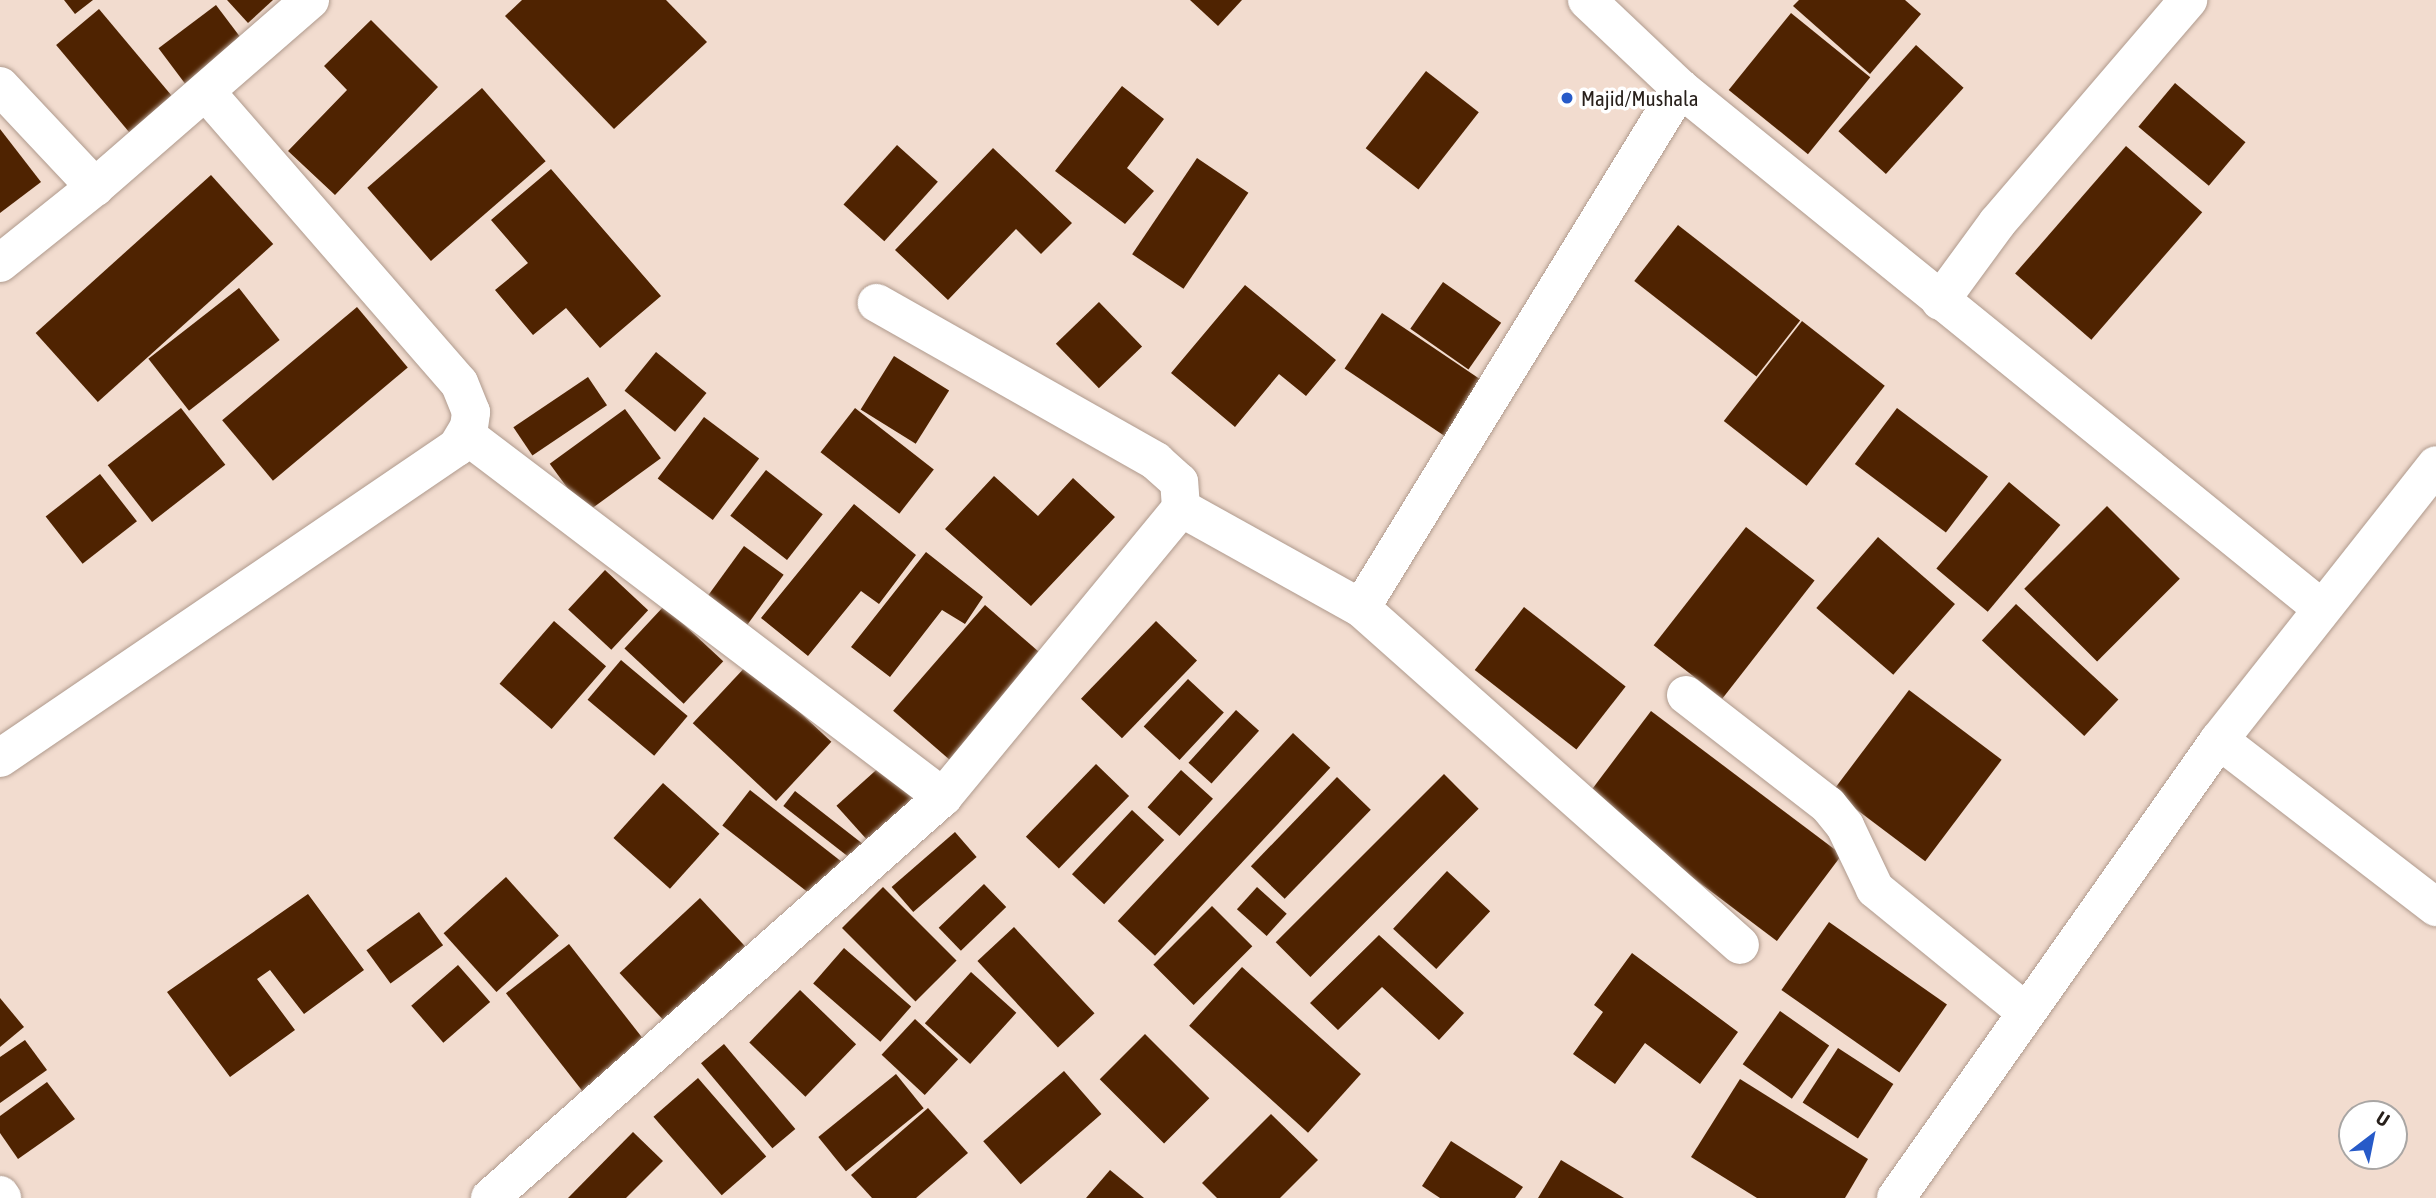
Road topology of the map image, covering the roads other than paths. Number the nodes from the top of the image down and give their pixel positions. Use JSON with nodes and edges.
{"nodes":[{"id":1,"x":310,"y":0,"type":"edge"},
{"id":2,"x":1587,"y":0,"type":"edge"},
{"id":3,"x":2188,"y":0,"type":"edge"},
{"id":4,"x":0,"y":86,"type":"edge"},
{"id":5,"x":1680,"y":88,"type":"junction"},
{"id":6,"x":208,"y":94,"type":"junction"},
{"id":7,"x":96,"y":187,"type":"junction"},
{"id":8,"x":0,"y":262,"type":"edge"},
{"id":9,"x":1940,"y":301,"type":"junction"},
{"id":10,"x":877,"y":303,"type":"dead end"},
{"id":11,"x":466,"y":435,"type":"junction"},
{"id":12,"x":2436,"y":466,"type":"edge"},
{"id":13,"x":1181,"y":508,"type":"junction"},
{"id":14,"x":1361,"y":608,"type":"junction"},
{"id":15,"x":2321,"y":608,"type":"junction"},
{"id":16,"x":1686,"y":695,"type":"dead end"},
{"id":17,"x":2220,"y":740,"type":"junction"},
{"id":18,"x":0,"y":758,"type":"edge"},
{"id":19,"x":943,"y":797,"type":"junction"},
{"id":20,"x":2436,"y":907,"type":"edge"},
{"id":21,"x":1740,"y":946,"type":"dead end"},
{"id":22,"x":2026,"y":1012,"type":"junction"},
{"id":23,"x":490,"y":1198,"type":"edge"},
{"id":24,"x":1896,"y":1198,"type":"edge"}],
"edges":[{"from":1,"to":6,"type":"street"},
{"from":2,"to":5,"type":"street"},
{"from":3,"to":9,"type":"street"},
{"from":4,"to":7,"type":"street"},
{"from":5,"to":9,"type":"street"},
{"from":5,"to":14,"type":"street"},
{"from":6,"to":7,"type":"street"},
{"from":6,"to":11,"type":"street"},
{"from":7,"to":8,"type":"street"},
{"from":9,"to":15,"type":"street"},
{"from":10,"to":13,"type":"street"},
{"from":11,"to":18,"type":"street"},
{"from":11,"to":19,"type":"street"},
{"from":12,"to":15,"type":"street"},
{"from":13,"to":14,"type":"street"},
{"from":13,"to":19,"type":"street"},
{"from":14,"to":21,"type":"street"},
{"from":15,"to":17,"type":"street"},
{"from":16,"to":22,"type":"street"},
{"from":17,"to":20,"type":"street"},
{"from":17,"to":22,"type":"street"},
{"from":19,"to":23,"type":"street"},
{"from":22,"to":24,"type":"street"}]}
